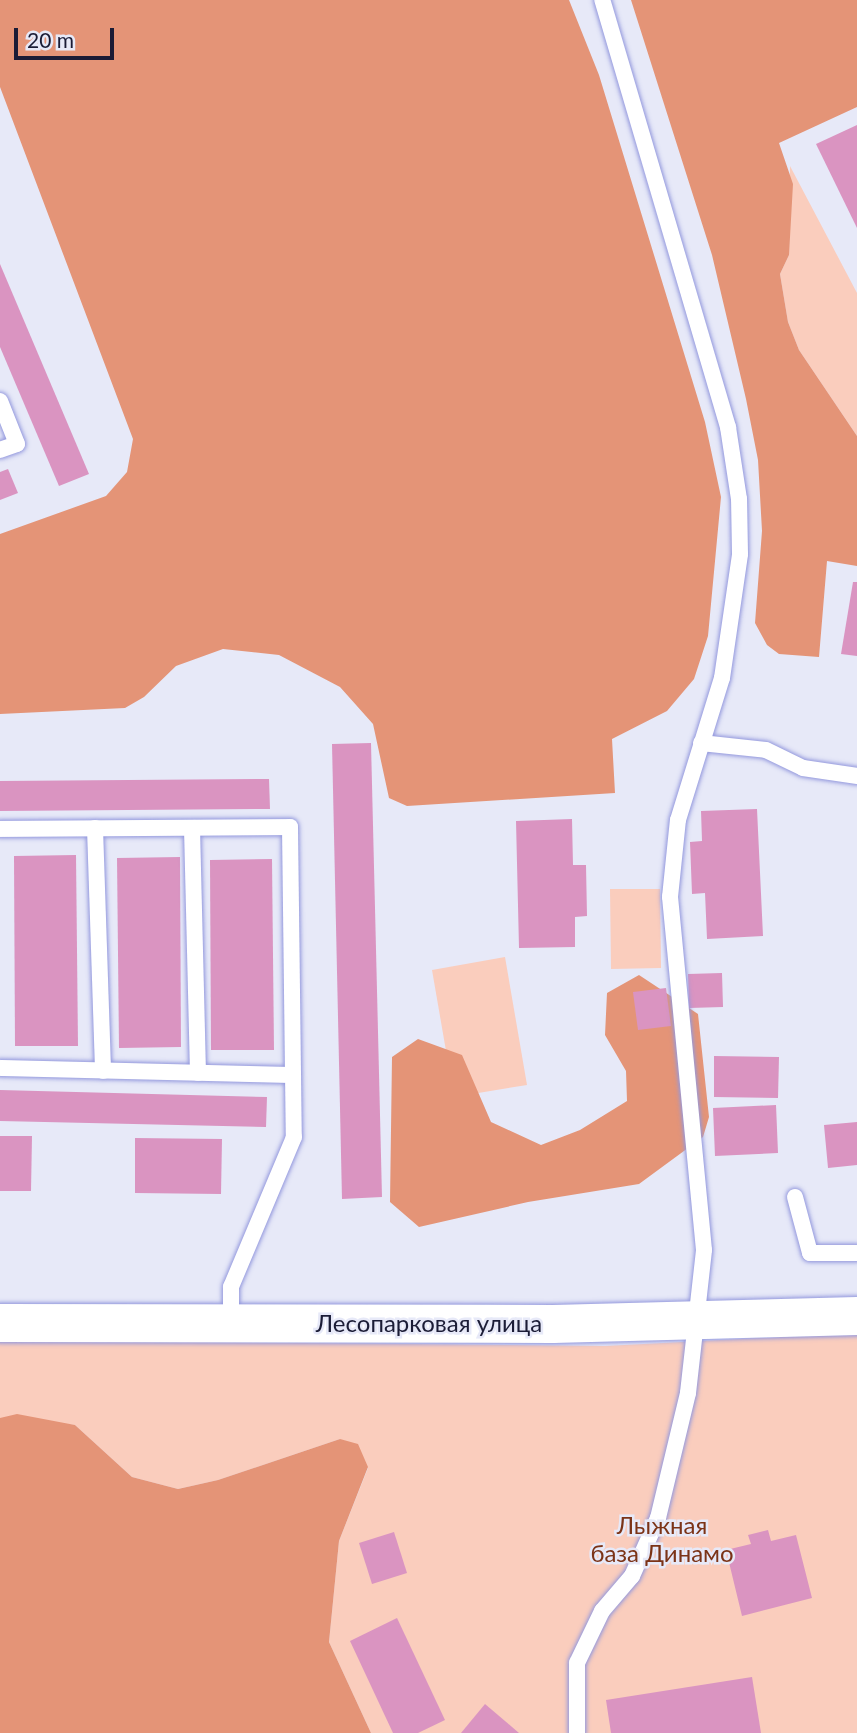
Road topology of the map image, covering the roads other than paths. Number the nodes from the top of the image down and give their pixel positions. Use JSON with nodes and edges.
{"nodes":[{"id":1,"x":602,"y":0,"type":"edge"},
{"id":2,"x":0,"y":401,"type":"edge"},
{"id":3,"x":0,"y":450,"type":"edge"},
{"id":4,"x":701,"y":743,"type":"junction"},
{"id":5,"x":857,"y":776,"type":"edge"},
{"id":6,"x":95,"y":828,"type":"junction"},
{"id":7,"x":192,"y":828,"type":"junction"},
{"id":8,"x":0,"y":829,"type":"edge"},
{"id":9,"x":0,"y":1068,"type":"edge"},
{"id":10,"x":103,"y":1071,"type":"junction"},
{"id":11,"x":198,"y":1073,"type":"junction"},
{"id":12,"x":293,"y":1074,"type":"junction"},
{"id":13,"x":795,"y":1197,"type":"dead end"},
{"id":14,"x":857,"y":1253,"type":"edge"},
{"id":15,"x":857,"y":1316,"type":"edge"},
{"id":16,"x":231,"y":1322,"type":"junction"},
{"id":17,"x":0,"y":1323,"type":"edge"},
{"id":18,"x":696,"y":1323,"type":"junction"},
{"id":19,"x":577,"y":1733,"type":"edge"}],
"edges":[{"from":1,"to":4,"type":"lane"},
{"from":2,"to":3,"type":"lane"},
{"from":4,"to":5,"type":"lane"},
{"from":4,"to":18,"type":"lane"},
{"from":6,"to":7,"type":"lane"},
{"from":6,"to":8,"type":"lane"},
{"from":6,"to":10,"type":"lane"},
{"from":7,"to":11,"type":"lane"},
{"from":7,"to":12,"type":"lane"},
{"from":9,"to":10,"type":"lane"},
{"from":10,"to":11,"type":"lane"},
{"from":11,"to":12,"type":"lane"},
{"from":12,"to":16,"type":"lane"},
{"from":13,"to":14,"type":"lane"},
{"from":15,"to":18,"type":"street","name":"Лесопарковая улица"},
{"from":16,"to":17,"type":"street","name":"Лесопарковая улица"},
{"from":16,"to":18,"type":"street","name":"Лесопарковая улица"},
{"from":18,"to":19,"type":"lane"}]}
